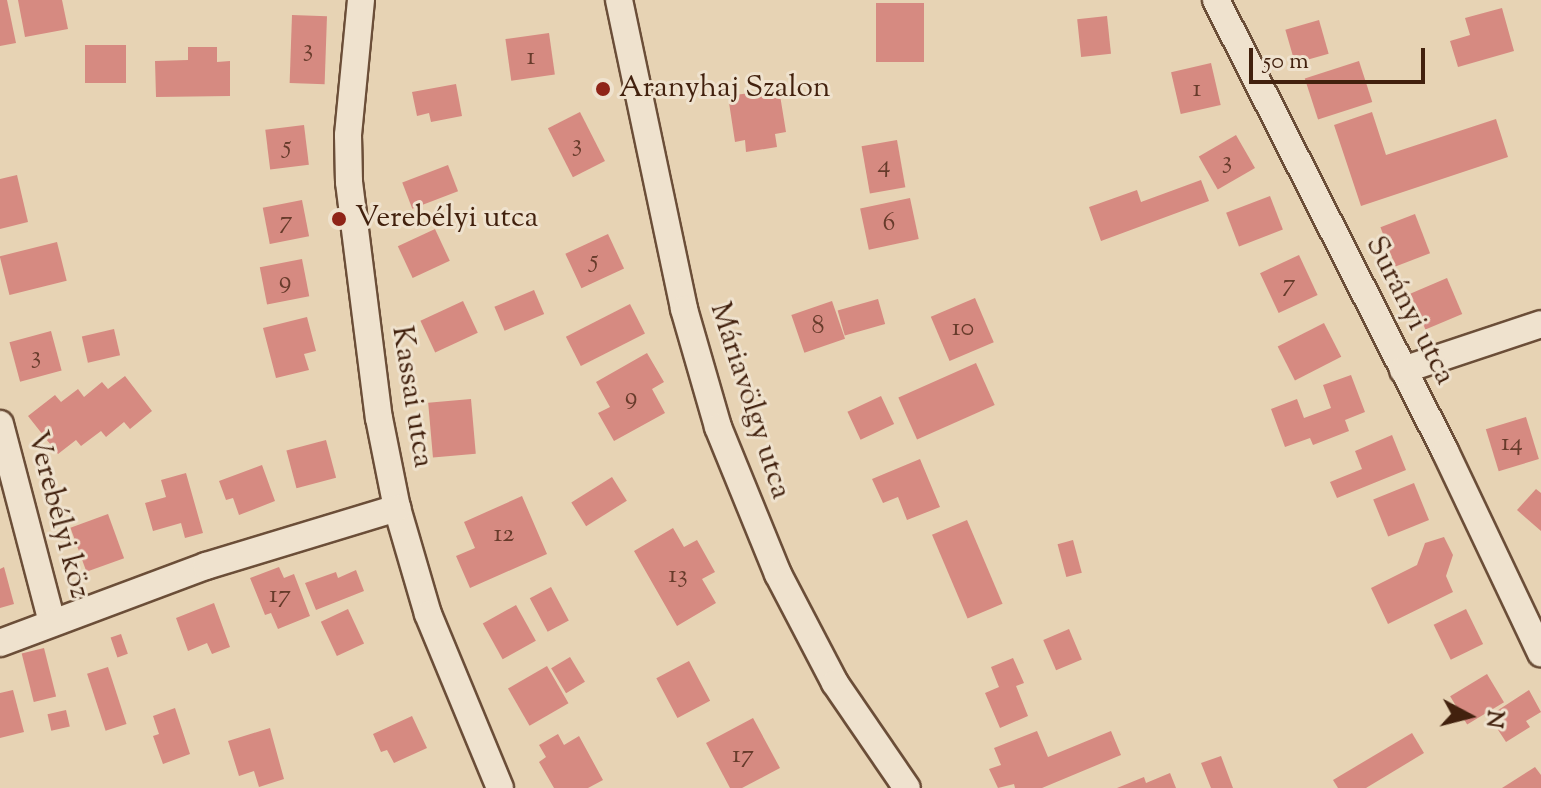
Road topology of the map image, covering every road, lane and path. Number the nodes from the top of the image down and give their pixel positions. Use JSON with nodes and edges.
{"nodes":[{"id":1,"x":361,"y":0,"type":"edge"},
{"id":2,"x":619,"y":0,"type":"edge"},
{"id":3,"x":1216,"y":0,"type":"edge"},
{"id":4,"x":1541,"y":324,"type":"edge"},
{"id":5,"x":1403,"y":370,"type":"junction"},
{"id":6,"x":0,"y":424,"type":"edge"},
{"id":7,"x":397,"y":508,"type":"junction"},
{"id":8,"x":52,"y":622,"type":"junction"},
{"id":9,"x":0,"y":643,"type":"edge"},
{"id":10,"x":1541,"y":653,"type":"edge"},
{"id":11,"x":500,"y":788,"type":"edge"},
{"id":12,"x":907,"y":788,"type":"edge"}],
"edges":[{"from":1,"to":7,"type":"street","name":"Kassai utca"},
{"from":2,"to":12,"type":"street","name":"Máriavölgy utca"},
{"from":3,"to":5,"type":"street","name":"Surányi utca"},
{"from":4,"to":5,"type":"street"},
{"from":5,"to":10,"type":"street","name":"Surányi utca"},
{"from":6,"to":8,"type":"street","name":"Verebélyi köz"},
{"from":7,"to":8,"type":"street"},
{"from":7,"to":11,"type":"street","name":"Kassai utca"},
{"from":8,"to":9,"type":"street"}]}
